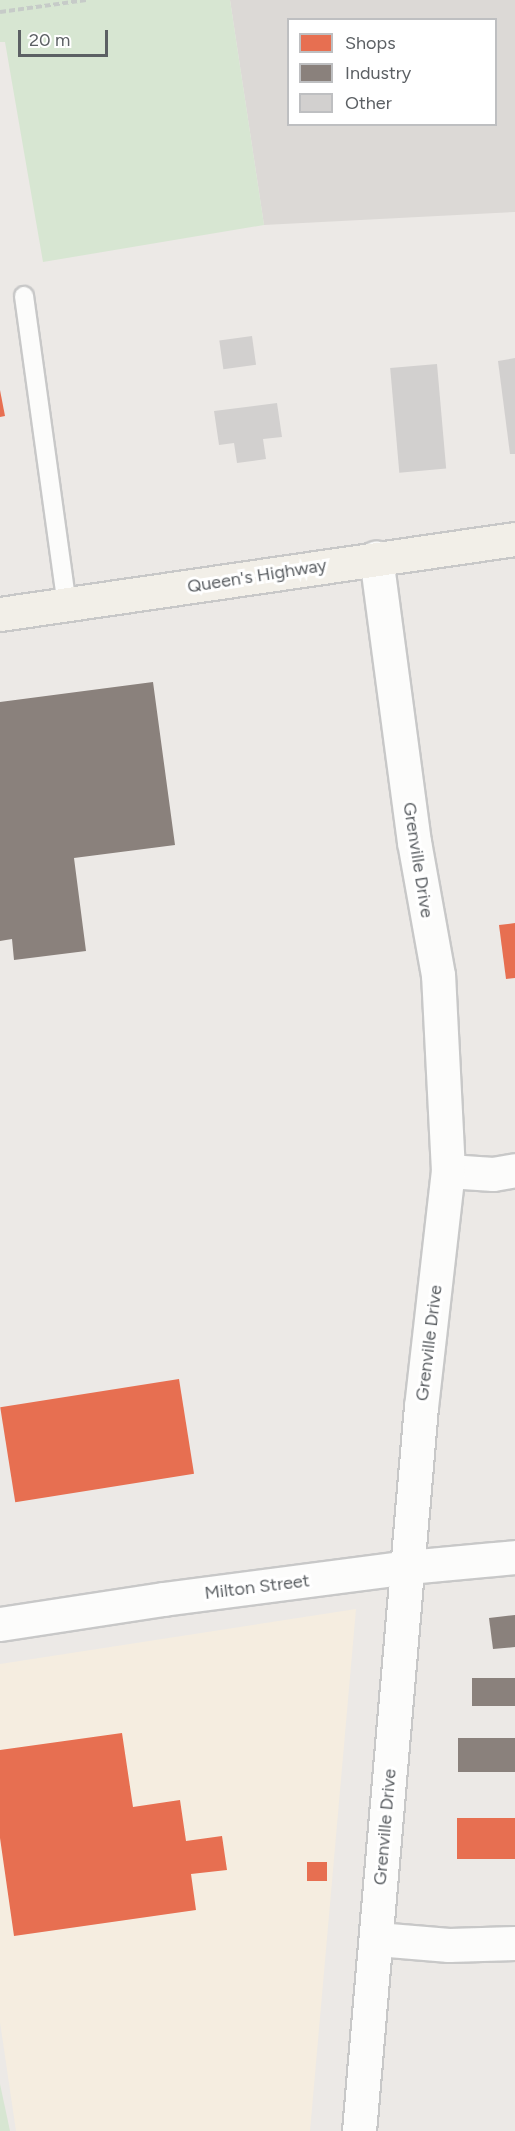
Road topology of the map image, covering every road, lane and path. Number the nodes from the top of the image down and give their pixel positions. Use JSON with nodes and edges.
{"nodes":[{"id":1,"x":86,"y":0,"type":"edge"},
{"id":2,"x":0,"y":12,"type":"edge"},
{"id":3,"x":24,"y":296,"type":"dead end"},
{"id":4,"x":515,"y":539,"type":"edge"},
{"id":5,"x":376,"y":558,"type":"junction"},
{"id":6,"x":67,"y":604,"type":"junction"},
{"id":7,"x":0,"y":614,"type":"edge"},
{"id":8,"x":515,"y":1170,"type":"edge"},
{"id":9,"x":448,"y":1171,"type":"junction"},
{"id":10,"x":515,"y":1557,"type":"edge"},
{"id":11,"x":408,"y":1567,"type":"junction"},
{"id":12,"x":0,"y":1624,"type":"edge"},
{"id":13,"x":377,"y":1939,"type":"junction"},
{"id":14,"x":515,"y":1943,"type":"edge"},
{"id":15,"x":359,"y":2131,"type":"edge"}],
"edges":[{"from":1,"to":2,"type":"path"},
{"from":3,"to":6,"type":"lane"},
{"from":4,"to":5,"type":"main road","name":"Queen's Highway"},
{"from":5,"to":6,"type":"main road","name":"Queen's Highway"},
{"from":5,"to":9,"type":"street","name":"Grenville Drive"},
{"from":6,"to":7,"type":"main road","name":"Queen's Highway"},
{"from":8,"to":9,"type":"street"},
{"from":9,"to":11,"type":"street","name":"Grenville Drive"},
{"from":10,"to":11,"type":"street","name":"Milton Street"},
{"from":11,"to":12,"type":"street","name":"Milton Street"},
{"from":11,"to":13,"type":"street","name":"Grenville Drive"},
{"from":13,"to":14,"type":"street"},
{"from":13,"to":15,"type":"street","name":"Grenville Drive"}]}
